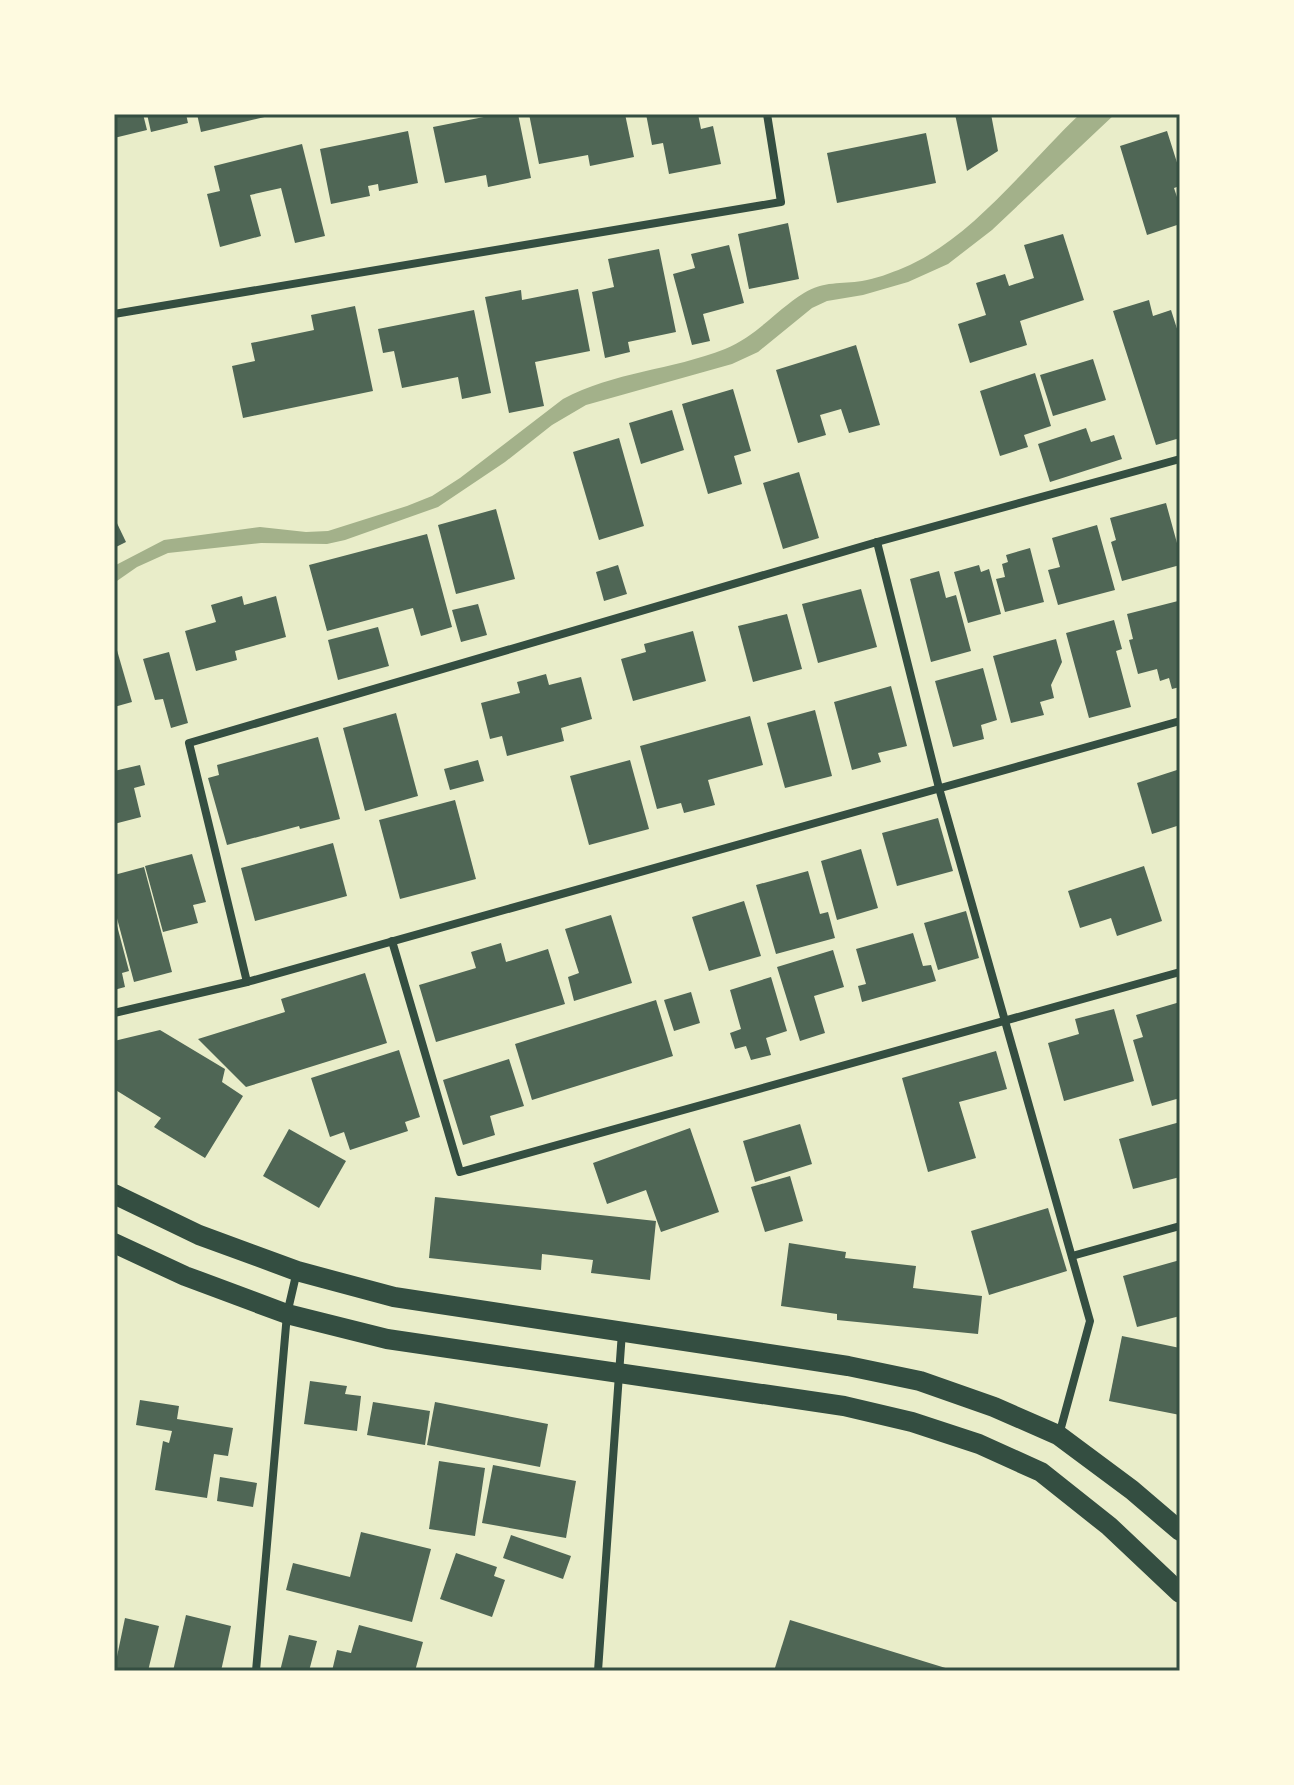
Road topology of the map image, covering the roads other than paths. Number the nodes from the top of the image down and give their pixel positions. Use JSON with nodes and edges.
{"nodes":[{"id":1,"x":767,"y":114,"type":"edge"},
{"id":2,"x":114,"y":314,"type":"edge"},
{"id":3,"x":1180,"y":459,"type":"edge"},
{"id":4,"x":877,"y":542,"type":"junction"},
{"id":5,"x":1180,"y":721,"type":"edge"},
{"id":6,"x":939,"y":788,"type":"junction"},
{"id":7,"x":392,"y":941,"type":"junction"},
{"id":8,"x":1180,"y":972,"type":"edge"},
{"id":9,"x":247,"y":982,"type":"junction"},
{"id":10,"x":114,"y":1013,"type":"edge"},
{"id":11,"x":1005,"y":1020,"type":"junction"},
{"id":12,"x":114,"y":1194,"type":"edge"},
{"id":13,"x":1180,"y":1226,"type":"edge"},
{"id":14,"x":114,"y":1243,"type":"edge"},
{"id":15,"x":1072,"y":1256,"type":"junction"},
{"id":16,"x":297,"y":1271,"type":"junction"},
{"id":17,"x":287,"y":1314,"type":"junction"},
{"id":18,"x":622,"y":1331,"type":"junction"},
{"id":19,"x":619,"y":1373,"type":"junction"},
{"id":20,"x":1058,"y":1435,"type":"junction"},
{"id":21,"x":1180,"y":1531,"type":"edge"},
{"id":22,"x":1180,"y":1593,"type":"edge"},
{"id":23,"x":256,"y":1671,"type":"edge"},
{"id":24,"x":598,"y":1671,"type":"edge"}],
"edges":[{"from":1,"to":2,"type":"street"},
{"from":3,"to":4,"type":"street"},
{"from":4,"to":6,"type":"street"},
{"from":4,"to":9,"type":"street"},
{"from":5,"to":6,"type":"street"},
{"from":6,"to":7,"type":"street"},
{"from":6,"to":11,"type":"street"},
{"from":7,"to":9,"type":"street"},
{"from":7,"to":11,"type":"street"},
{"from":8,"to":11,"type":"street"},
{"from":9,"to":10,"type":"street"},
{"from":11,"to":15,"type":"street"},
{"from":12,"to":16,"type":"main road"},
{"from":13,"to":15,"type":"street"},
{"from":14,"to":17,"type":"main road"},
{"from":15,"to":20,"type":"street"},
{"from":16,"to":17,"type":"street"},
{"from":16,"to":18,"type":"main road"},
{"from":17,"to":19,"type":"main road"},
{"from":17,"to":23,"type":"street"},
{"from":18,"to":19,"type":"street"},
{"from":18,"to":20,"type":"main road"},
{"from":19,"to":22,"type":"main road"},
{"from":19,"to":24,"type":"street"},
{"from":20,"to":21,"type":"main road"}]}
